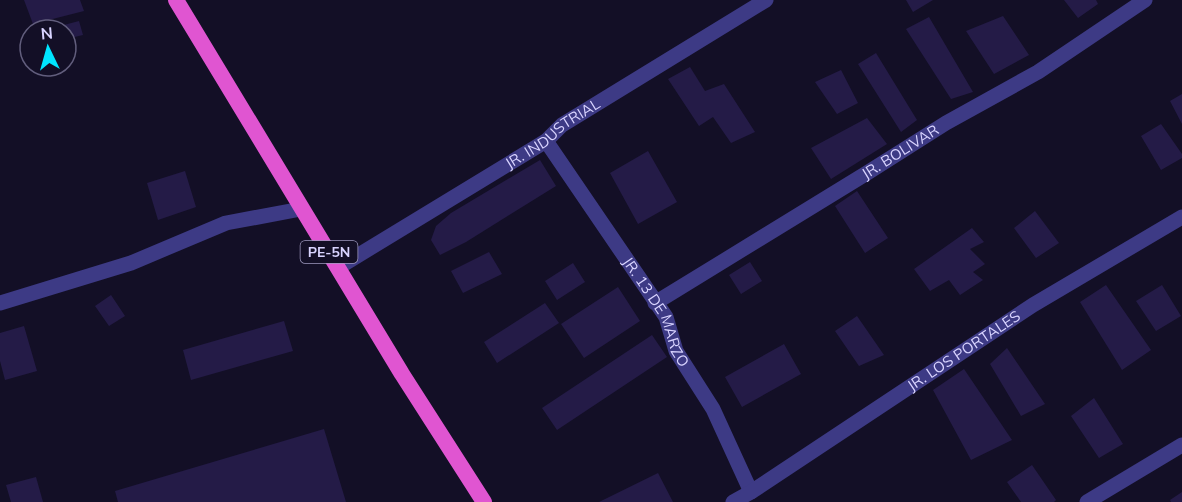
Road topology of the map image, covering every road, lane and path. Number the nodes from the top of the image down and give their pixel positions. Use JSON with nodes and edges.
{"nodes":[{"id":1,"x":176,"y":0,"type":"edge"},
{"id":2,"x":766,"y":0,"type":"edge"},
{"id":3,"x":1145,"y":0,"type":"edge"},
{"id":4,"x":546,"y":141,"type":"junction"},
{"id":5,"x":301,"y":209,"type":"junction"},
{"id":6,"x":1182,"y":217,"type":"edge"},
{"id":7,"x":339,"y":267,"type":"junction"},
{"id":8,"x":0,"y":303,"type":"edge"},
{"id":9,"x":655,"y":303,"type":"junction"},
{"id":10,"x":1182,"y":446,"type":"edge"},
{"id":11,"x":751,"y":492,"type":"junction"},
{"id":12,"x":484,"y":502,"type":"edge"},
{"id":13,"x":733,"y":502,"type":"edge"},
{"id":14,"x":1087,"y":502,"type":"edge"}],
"edges":[{"from":1,"to":5,"type":"highway","number":"PE-5N"},
{"from":2,"to":4,"type":"street","name":"JR. INDUSTRIAL"},
{"from":3,"to":9,"type":"street","name":"JR. BOLIVAR"},
{"from":4,"to":7,"type":"street","name":"JR. INDUSTRIAL"},
{"from":4,"to":9,"type":"street","name":"JR. 13 DE MARZO"},
{"from":5,"to":7,"type":"highway","number":"PE-5N"},
{"from":5,"to":8,"type":"street"},
{"from":6,"to":11,"type":"street","name":"JR. LOS PORTALES"},
{"from":7,"to":12,"type":"highway","number":"PE-5N"},
{"from":9,"to":11,"type":"street","name":"JR. 13 DE MARZO"},
{"from":10,"to":14,"type":"street"},
{"from":11,"to":13,"type":"street","name":"JR. LOS PORTALES"}]}
